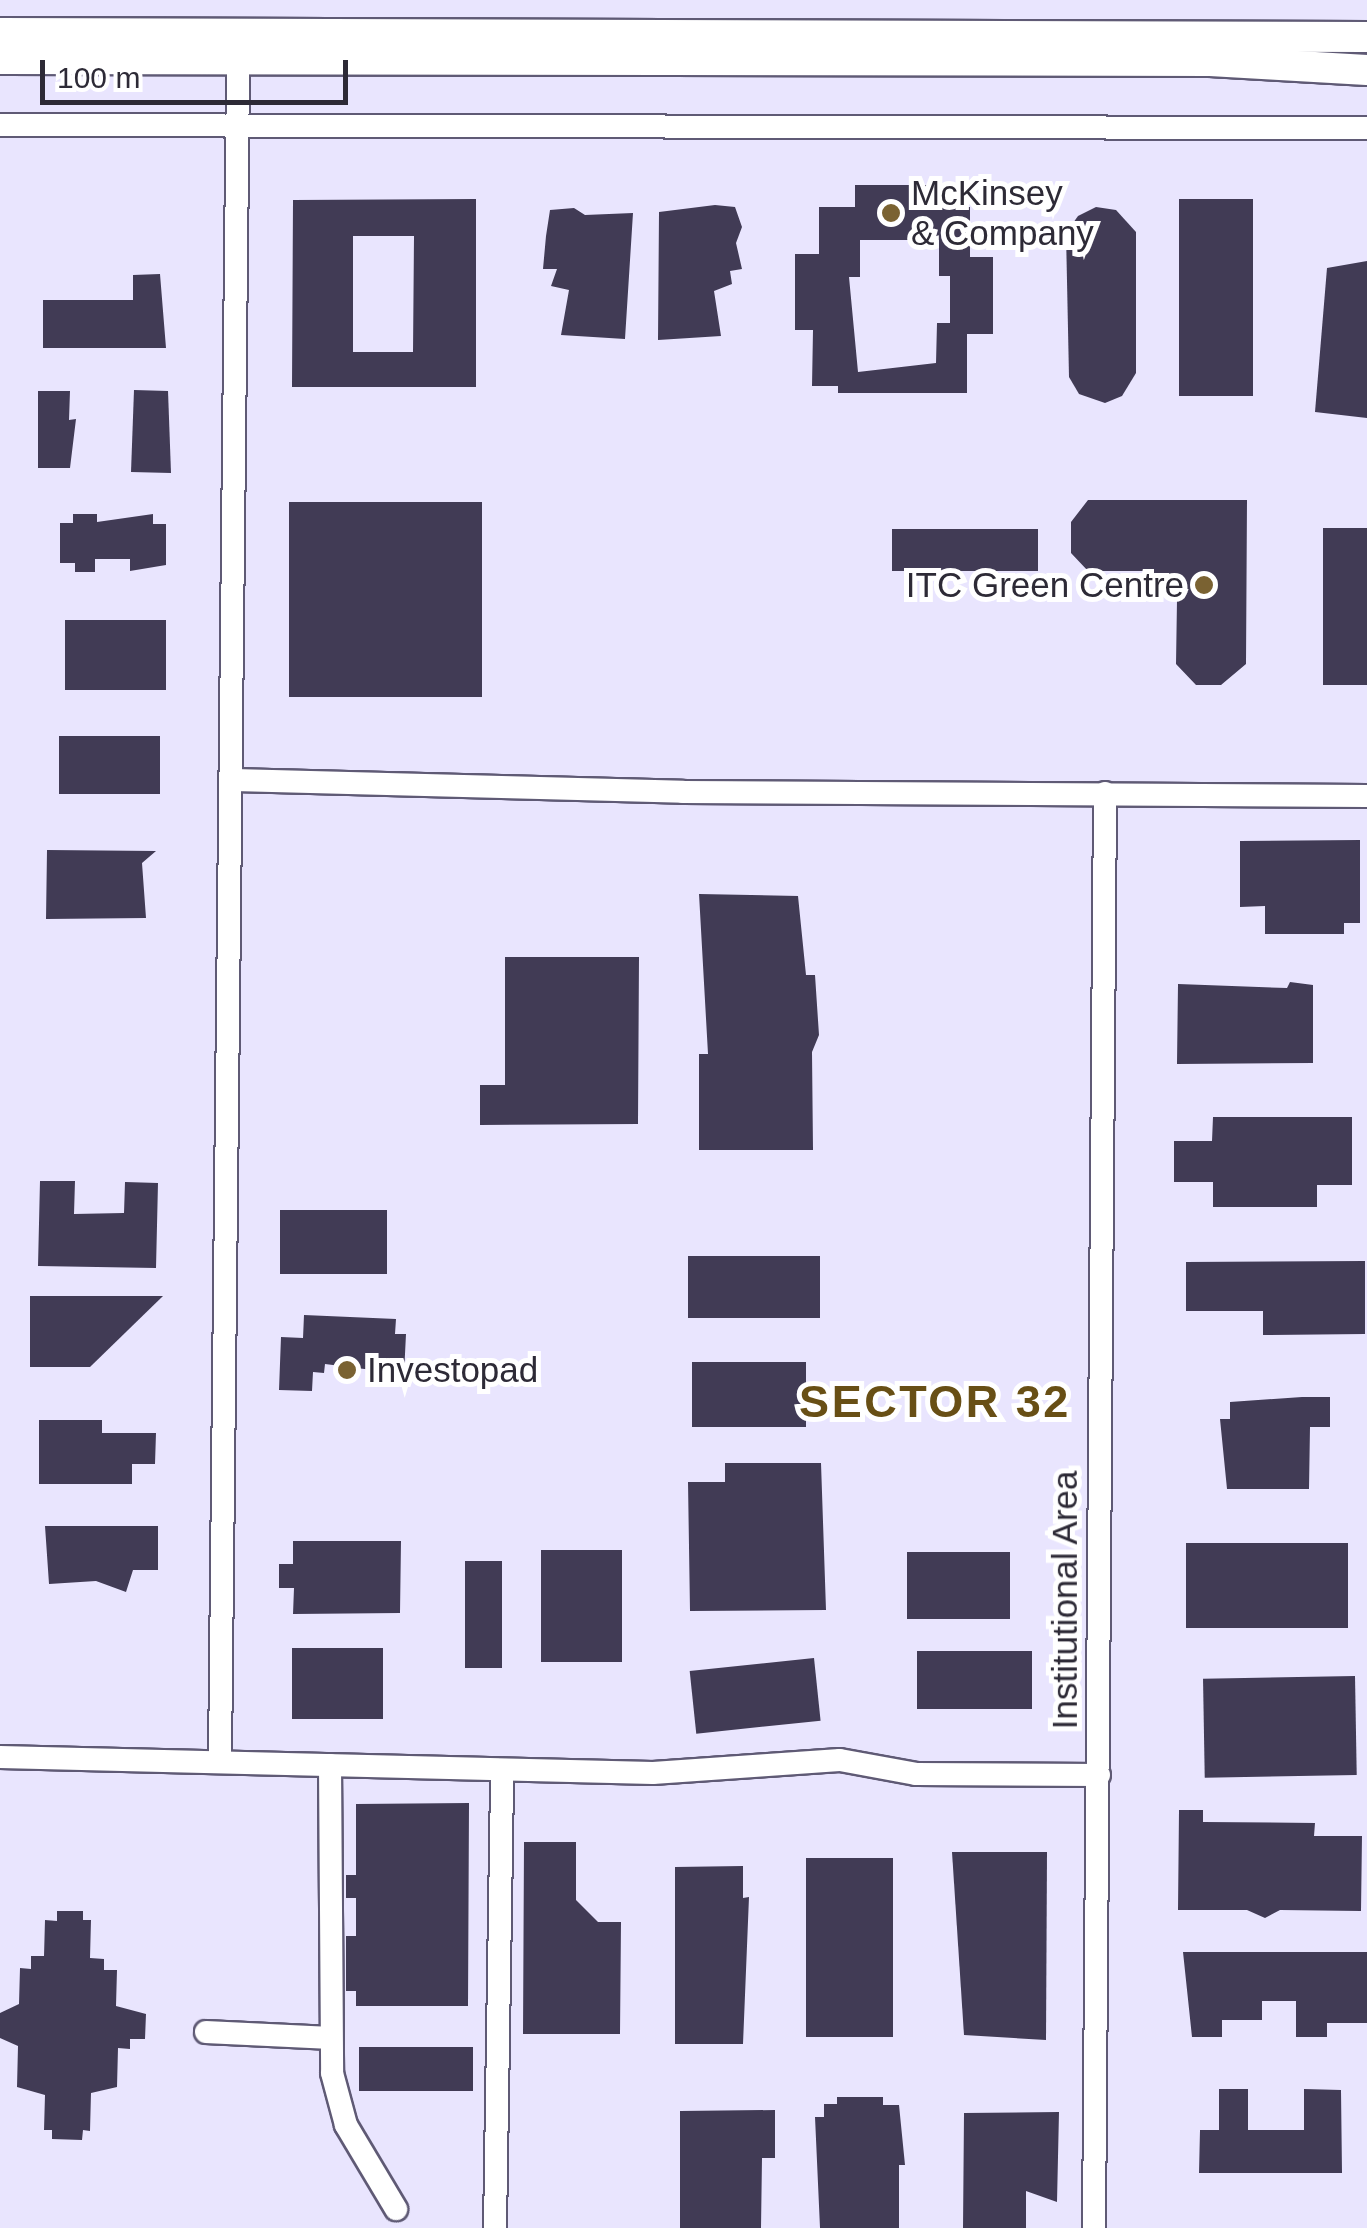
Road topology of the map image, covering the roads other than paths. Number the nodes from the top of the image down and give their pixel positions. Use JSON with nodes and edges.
{"nodes":[{"id":1,"x":0,"y":32,"type":"edge"},
{"id":2,"x":1367,"y":37,"type":"edge"},
{"id":3,"x":0,"y":59,"type":"edge"},
{"id":4,"x":238,"y":60,"type":"junction"},
{"id":5,"x":1367,"y":70,"type":"edge"},
{"id":6,"x":0,"y":125,"type":"edge"},
{"id":7,"x":237,"y":126,"type":"junction"},
{"id":8,"x":1367,"y":128,"type":"edge"},
{"id":9,"x":234,"y":780,"type":"junction"},
{"id":10,"x":1105,"y":793,"type":"junction"},
{"id":11,"x":1367,"y":796,"type":"edge"},
{"id":12,"x":0,"y":1757,"type":"edge"},
{"id":13,"x":220,"y":1759,"type":"junction"},
{"id":14,"x":330,"y":1765,"type":"junction"},
{"id":15,"x":502,"y":1772,"type":"junction"},
{"id":16,"x":1099,"y":1775,"type":"junction"},
{"id":17,"x":206,"y":2032,"type":"dead end"},
{"id":18,"x":331,"y":2038,"type":"junction"},
{"id":19,"x":396,"y":2209,"type":"dead end"},
{"id":20,"x":496,"y":2228,"type":"edge"},
{"id":21,"x":1094,"y":2228,"type":"edge"}],
"edges":[{"from":1,"to":2,"type":"main road"},
{"from":3,"to":4,"type":"main road"},
{"from":4,"to":5,"type":"main road"},
{"from":4,"to":7,"type":"street"},
{"from":6,"to":7,"type":"street"},
{"from":7,"to":8,"type":"street"},
{"from":7,"to":9,"type":"street"},
{"from":9,"to":10,"type":"street"},
{"from":9,"to":13,"type":"street"},
{"from":10,"to":11,"type":"street"},
{"from":10,"to":16,"type":"street","name":"Institutional Area"},
{"from":12,"to":13,"type":"street"},
{"from":13,"to":14,"type":"street"},
{"from":14,"to":15,"type":"street"},
{"from":14,"to":18,"type":"street"},
{"from":15,"to":16,"type":"street"},
{"from":15,"to":20,"type":"street"},
{"from":16,"to":21,"type":"street","name":"Institutional Area"},
{"from":17,"to":18,"type":"street"},
{"from":18,"to":19,"type":"street"}]}
